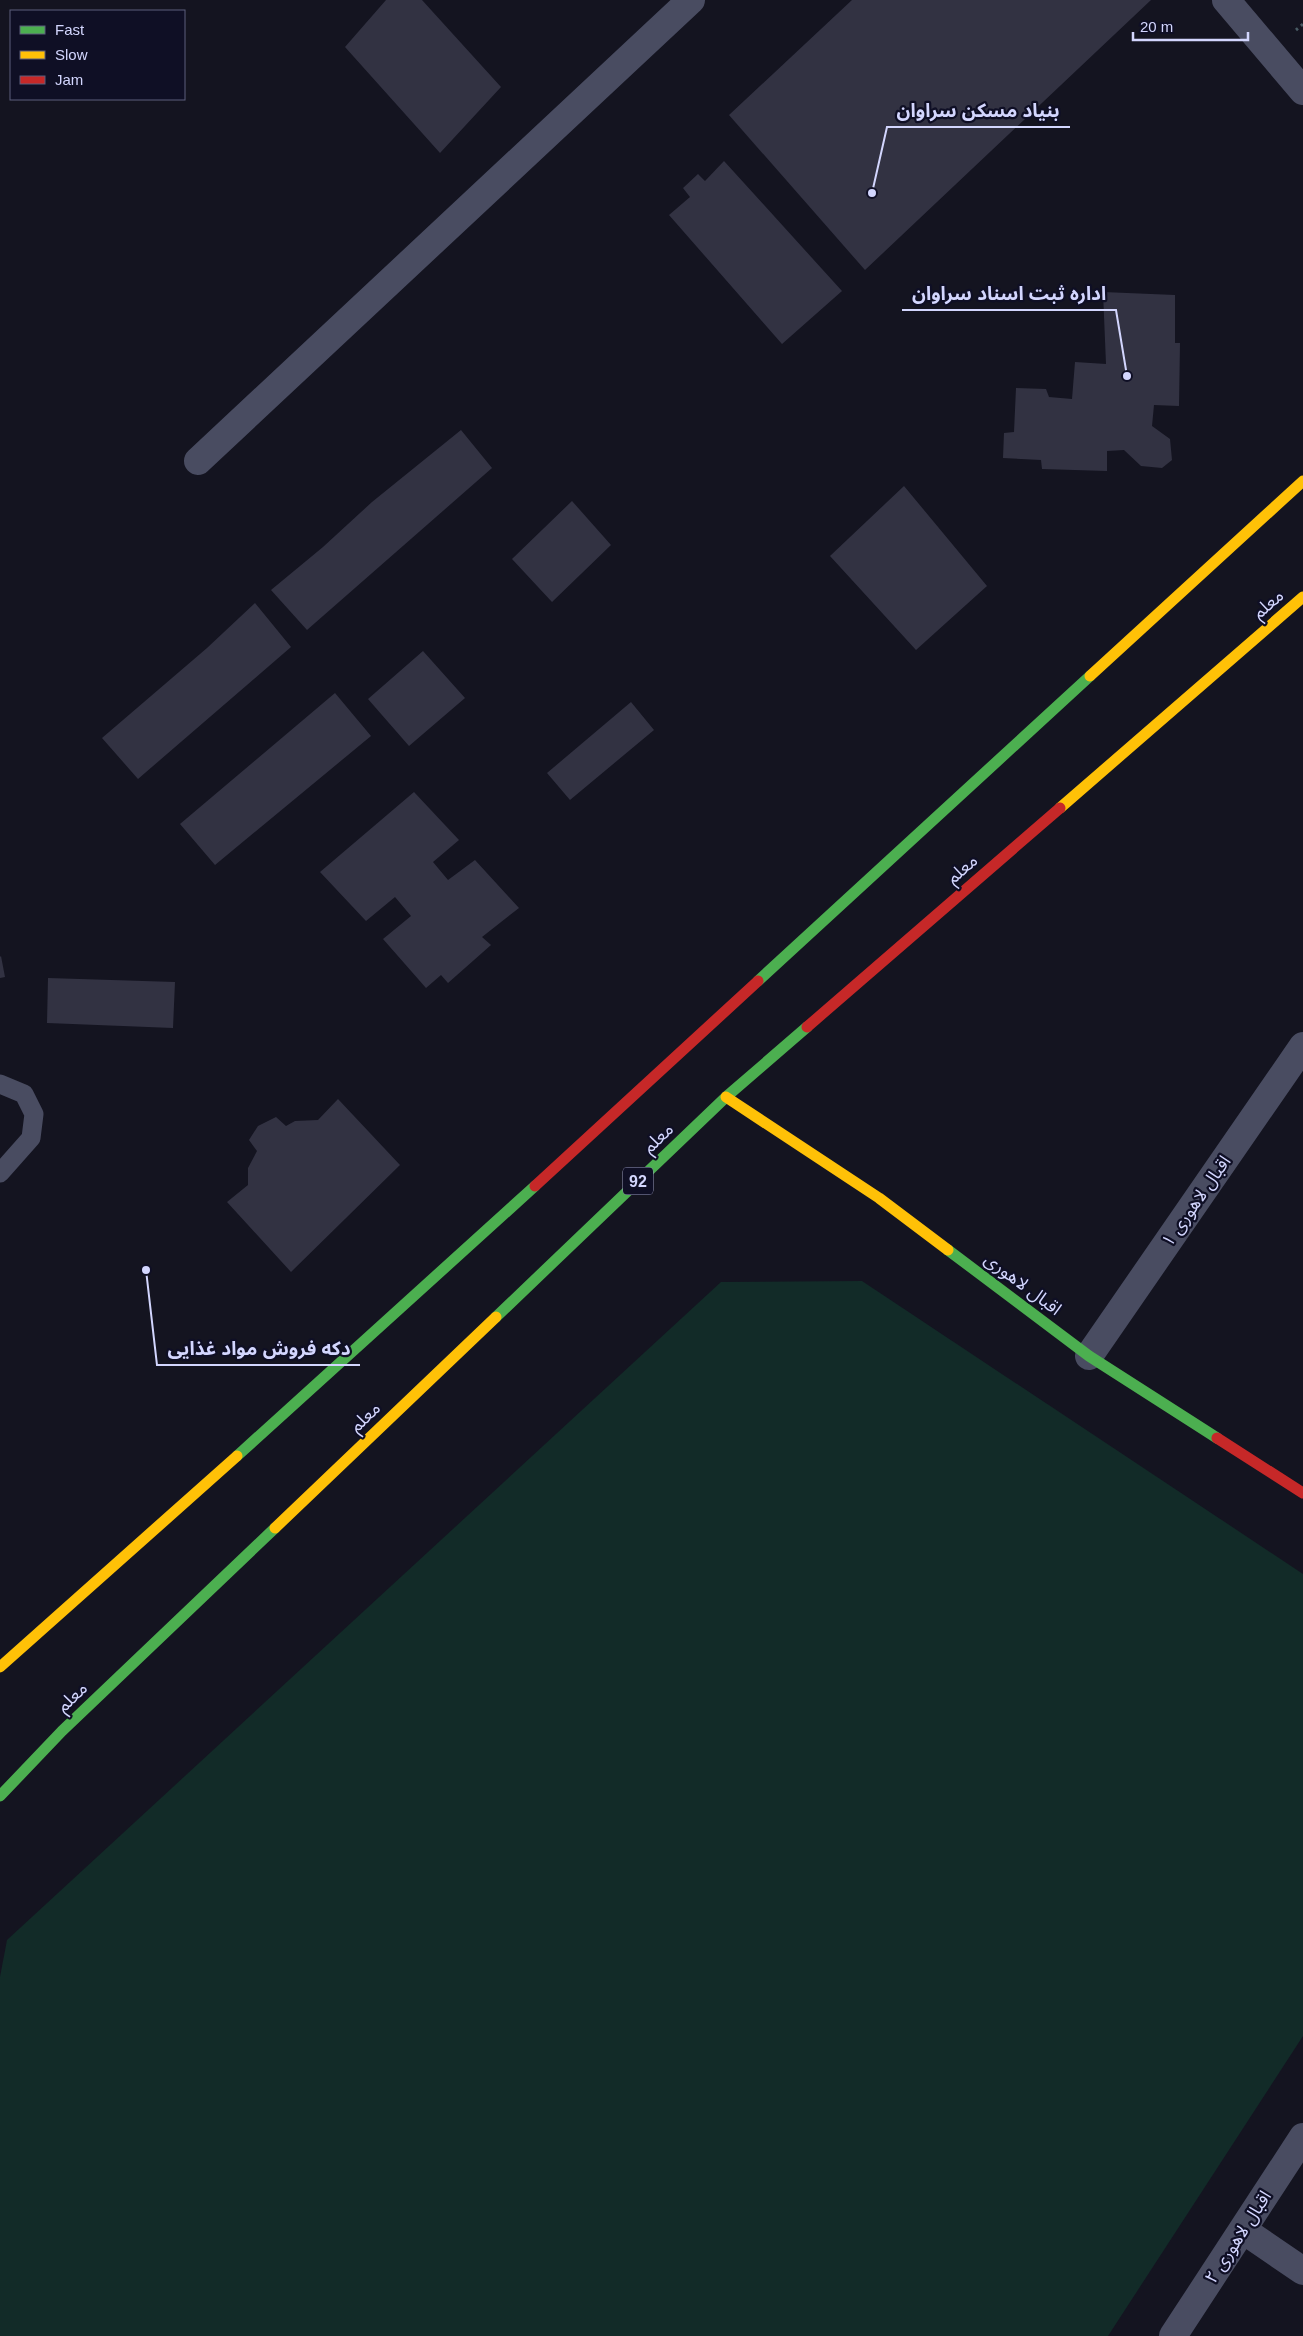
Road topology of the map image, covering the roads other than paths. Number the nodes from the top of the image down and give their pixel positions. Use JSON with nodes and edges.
{"nodes":[{"id":1,"x":691,"y":0,"type":"edge"},
{"id":2,"x":1226,"y":0,"type":"edge"},
{"id":3,"x":1303,"y":91,"type":"edge"},
{"id":4,"x":198,"y":461,"type":"dead end"},
{"id":5,"x":1303,"y":481,"type":"edge"},
{"id":6,"x":1303,"y":597,"type":"edge"},
{"id":7,"x":1303,"y":1046,"type":"edge"},
{"id":8,"x":0,"y":1084,"type":"edge"},
{"id":9,"x":726,"y":1097,"type":"junction"},
{"id":10,"x":0,"y":1173,"type":"edge"},
{"id":11,"x":1089,"y":1356,"type":"junction"},
{"id":12,"x":1303,"y":1493,"type":"edge"},
{"id":13,"x":0,"y":1667,"type":"edge"},
{"id":14,"x":0,"y":1796,"type":"edge"},
{"id":15,"x":1303,"y":2137,"type":"edge"},
{"id":16,"x":1243,"y":2230,"type":"junction"},
{"id":17,"x":1303,"y":2271,"type":"edge"},
{"id":18,"x":1173,"y":2336,"type":"edge"}],
"edges":[{"from":1,"to":4,"type":"street"},
{"from":2,"to":3,"type":"street"},
{"from":5,"to":13,"type":"main road"},
{"from":6,"to":9,"type":"main road","name":"معلم","number":"92"},
{"from":7,"to":11,"type":"street","name":"اقبال لاهوری ۱"},
{"from":8,"to":10,"type":"lane"},
{"from":9,"to":11,"type":"main road","name":"اقبال لاهوری"},
{"from":9,"to":14,"type":"main road","name":"معلم","number":"92"},
{"from":11,"to":12,"type":"main road","name":"اقبال لاهوری"},
{"from":15,"to":16,"type":"street","name":"اقبال لاهوری ۲"},
{"from":16,"to":17,"type":"street"},
{"from":16,"to":18,"type":"street","name":"اقبال لاهوری ۲"}]}
